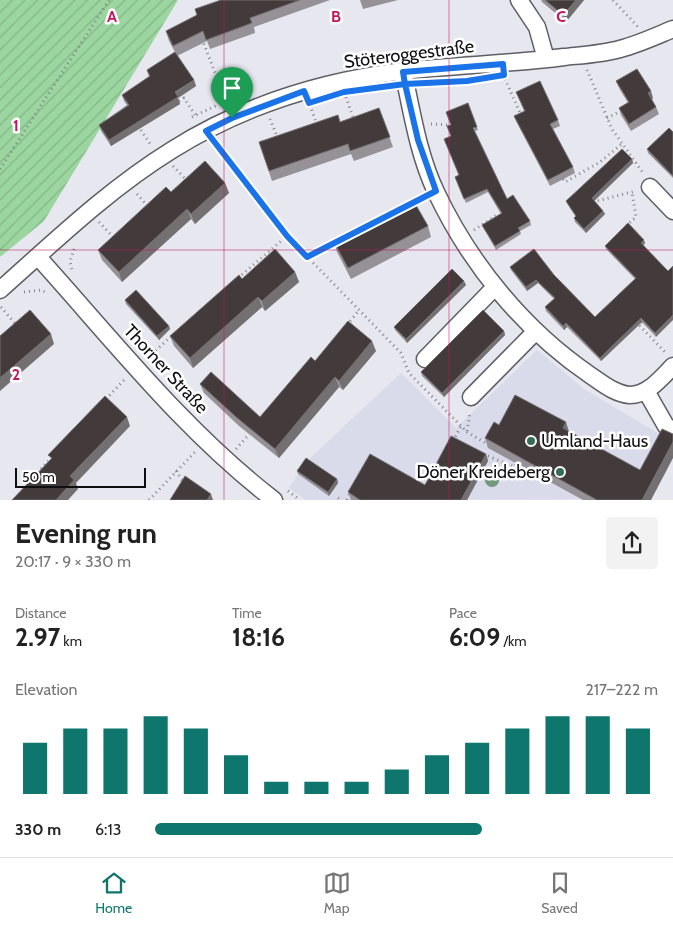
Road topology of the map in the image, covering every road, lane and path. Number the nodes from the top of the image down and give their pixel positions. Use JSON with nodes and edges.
{"nodes":[{"id":1,"x":108,"y":0,"type":"edge"},
{"id":2,"x":519,"y":0,"type":"edge"},
{"id":3,"x":613,"y":0,"type":"edge"},
{"id":4,"x":673,"y":29,"type":"edge"},
{"id":5,"x":199,"y":32,"type":"edge"},
{"id":6,"x":650,"y":40,"type":"junction"},
{"id":7,"x":546,"y":60,"type":"junction"},
{"id":8,"x":503,"y":64,"type":"junction"},
{"id":9,"x":587,"y":71,"type":"dead end"},
{"id":10,"x":403,"y":72,"type":"junction"},
{"id":11,"x":341,"y":82,"type":"junction"},
{"id":12,"x":318,"y":100,"type":"dead end"},
{"id":13,"x":179,"y":101,"type":"edge"},
{"id":14,"x":309,"y":103,"type":"junction"},
{"id":15,"x":301,"y":105,"type":"dead end"},
{"id":16,"x":630,"y":106,"type":"edge"},
{"id":17,"x":526,"y":113,"type":"edge"},
{"id":18,"x":277,"y":114,"type":"dead end"},
{"id":19,"x":269,"y":116,"type":"junction"},
{"id":20,"x":232,"y":118,"type":"junction"},
{"id":21,"x":607,"y":118,"type":"junction"},
{"id":22,"x":261,"y":120,"type":"dead end"},
{"id":23,"x":137,"y":124,"type":"edge"},
{"id":24,"x":356,"y":128,"type":"edge"},
{"id":25,"x":320,"y":133,"type":"edge"},
{"id":26,"x":213,"y":136,"type":"junction"},
{"id":27,"x":622,"y":143,"type":"junction"},
{"id":28,"x":281,"y":146,"type":"edge"},
{"id":29,"x":180,"y":160,"type":"dead end"},
{"id":30,"x":165,"y":162,"type":"junction"},
{"id":31,"x":0,"y":168,"type":"edge"},
{"id":32,"x":563,"y":179,"type":"edge"},
{"id":33,"x":126,"y":182,"type":"junction"},
{"id":34,"x":191,"y":186,"type":"edge"},
{"id":35,"x":650,"y":186,"type":"junction"},
{"id":36,"x":632,"y":192,"type":"junction"},
{"id":37,"x":593,"y":202,"type":"edge"},
{"id":38,"x":673,"y":211,"type":"edge"},
{"id":39,"x":153,"y":212,"type":"edge"},
{"id":40,"x":106,"y":215,"type":"dead end"},
{"id":41,"x":499,"y":219,"type":"edge"},
{"id":42,"x":99,"y":222,"type":"junction"},
{"id":43,"x":93,"y":227,"type":"dead end"},
{"id":44,"x":623,"y":229,"type":"edge"},
{"id":45,"x":287,"y":236,"type":"junction"},
{"id":46,"x":462,"y":237,"type":"junction"},
{"id":47,"x":346,"y":238,"type":"edge"},
{"id":48,"x":119,"y":244,"type":"edge"},
{"id":49,"x":75,"y":245,"type":"dead end"},
{"id":50,"x":69,"y":249,"type":"dead end"},
{"id":51,"x":38,"y":257,"type":"junction"},
{"id":52,"x":307,"y":257,"type":"junction"},
{"id":53,"x":255,"y":264,"type":"junction"},
{"id":54,"x":259,"y":269,"type":"edge"},
{"id":55,"x":234,"y":282,"type":"edge"},
{"id":56,"x":495,"y":287,"type":"junction"},
{"id":57,"x":0,"y":290,"type":"edge"},
{"id":58,"x":1,"y":307,"type":"edge"},
{"id":59,"x":359,"y":310,"type":"junction"},
{"id":60,"x":642,"y":322,"type":"edge"},
{"id":61,"x":179,"y":330,"type":"edge"},
{"id":62,"x":21,"y":331,"type":"edge"},
{"id":63,"x":536,"y":331,"type":"junction"},
{"id":64,"x":341,"y":333,"type":"edge"},
{"id":65,"x":146,"y":358,"type":"dead end"},
{"id":66,"x":425,"y":358,"type":"dead end"},
{"id":67,"x":670,"y":360,"type":"edge"},
{"id":68,"x":125,"y":379,"type":"dead end"},
{"id":69,"x":646,"y":391,"type":"junction"},
{"id":70,"x":471,"y":397,"type":"dead end"},
{"id":71,"x":100,"y":405,"type":"edge"},
{"id":72,"x":258,"y":424,"type":"edge"},
{"id":73,"x":461,"y":426,"type":"junction"},
{"id":74,"x":673,"y":430,"type":"edge"},
{"id":75,"x":452,"y":442,"type":"edge"},
{"id":76,"x":490,"y":446,"type":"edge"},
{"id":77,"x":236,"y":450,"type":"dead end"},
{"id":78,"x":195,"y":452,"type":"dead end"},
{"id":79,"x":55,"y":453,"type":"edge"},
{"id":80,"x":488,"y":456,"type":"dead end"},
{"id":81,"x":520,"y":458,"type":"edge"},
{"id":82,"x":439,"y":466,"type":"edge"},
{"id":83,"x":428,"y":470,"type":"dead end"},
{"id":84,"x":176,"y":471,"type":"junction"},
{"id":85,"x":37,"y":474,"type":"edge"},
{"id":86,"x":434,"y":474,"type":"junction"},
{"id":87,"x":430,"y":481,"type":"edge"},
{"id":88,"x":185,"y":485,"type":"edge"},
{"id":89,"x":352,"y":491,"type":"edge"},
{"id":90,"x":149,"y":500,"type":"edge"},
{"id":91,"x":274,"y":500,"type":"edge"},
{"id":92,"x":347,"y":500,"type":"edge"}],
"edges":[{"from":1,"to":31,"type":"path"},
{"from":2,"to":7,"type":"street"},
{"from":3,"to":6,"type":"path"},
{"from":4,"to":6,"type":"street","name":"Stöteroggestraße"},
{"from":5,"to":20,"type":"path"},
{"from":6,"to":7,"type":"street","name":"Stöteroggestraße"},
{"from":7,"to":8,"type":"street","name":"Stöteroggestraße"},
{"from":8,"to":10,"type":"street","name":"Stöteroggestraße"},
{"from":8,"to":17,"type":"path"},
{"from":9,"to":21,"type":"path"},
{"from":10,"to":11,"type":"street","name":"Stöteroggestraße"},
{"from":10,"to":46,"type":"street"},
{"from":11,"to":20,"type":"street","name":"Stöteroggestraße"},
{"from":11,"to":24,"type":"path"},
{"from":12,"to":14,"type":"path"},
{"from":13,"to":26,"type":"path"},
{"from":14,"to":15,"type":"path"},
{"from":14,"to":25,"type":"path"},
{"from":16,"to":21,"type":"path"},
{"from":18,"to":19,"type":"path"},
{"from":19,"to":22,"type":"path"},
{"from":19,"to":28,"type":"path"},
{"from":20,"to":26,"type":"street","name":"Stöteroggestraße"},
{"from":21,"to":27,"type":"path"},
{"from":23,"to":30,"type":"path"},
{"from":26,"to":30,"type":"street","name":"Stöteroggestraße"},
{"from":26,"to":45,"type":"path"},
{"from":27,"to":32,"type":"path"},
{"from":27,"to":35,"type":"path"},
{"from":29,"to":30,"type":"path"},
{"from":30,"to":33,"type":"street","name":"Stöteroggestraße"},
{"from":30,"to":34,"type":"path"},
{"from":33,"to":39,"type":"path"},
{"from":33,"to":51,"type":"street","name":"Stöteroggestraße"},
{"from":35,"to":36,"type":"path"},
{"from":35,"to":38,"type":"street"},
{"from":36,"to":37,"type":"path"},
{"from":36,"to":44,"type":"path"},
{"from":40,"to":42,"type":"path"},
{"from":41,"to":46,"type":"path"},
{"from":42,"to":43,"type":"path"},
{"from":42,"to":48,"type":"path"},
{"from":45,"to":52,"type":"path"},
{"from":45,"to":53,"type":"path"},
{"from":46,"to":56,"type":"street"},
{"from":47,"to":52,"type":"path"},
{"from":49,"to":50,"type":"path"},
{"from":51,"to":57,"type":"street","name":"Stöteroggestraße"},
{"from":51,"to":91,"type":"street","name":"Thorner Straße"},
{"from":52,"to":59,"type":"path"},
{"from":53,"to":54,"type":"path"},
{"from":53,"to":55,"type":"path"},
{"from":56,"to":63,"type":"street"},
{"from":56,"to":66,"type":"street"},
{"from":58,"to":62,"type":"path"},
{"from":59,"to":64,"type":"path"},
{"from":59,"to":73,"type":"path"},
{"from":60,"to":67,"type":"path"},
{"from":61,"to":65,"type":"path"},
{"from":63,"to":69,"type":"street"},
{"from":63,"to":70,"type":"street"},
{"from":67,"to":69,"type":"street"},
{"from":68,"to":71,"type":"path"},
{"from":69,"to":74,"type":"street"},
{"from":72,"to":77,"type":"path"},
{"from":73,"to":75,"type":"path"},
{"from":73,"to":76,"type":"path"},
{"from":78,"to":84,"type":"path"},
{"from":79,"to":85,"type":"path"},
{"from":80,"to":81,"type":"path"},
{"from":82,"to":86,"type":"path"},
{"from":83,"to":86,"type":"path"},
{"from":84,"to":88,"type":"path"},
{"from":84,"to":90,"type":"path"},
{"from":86,"to":87,"type":"path"},
{"from":89,"to":92,"type":"path"}]}
